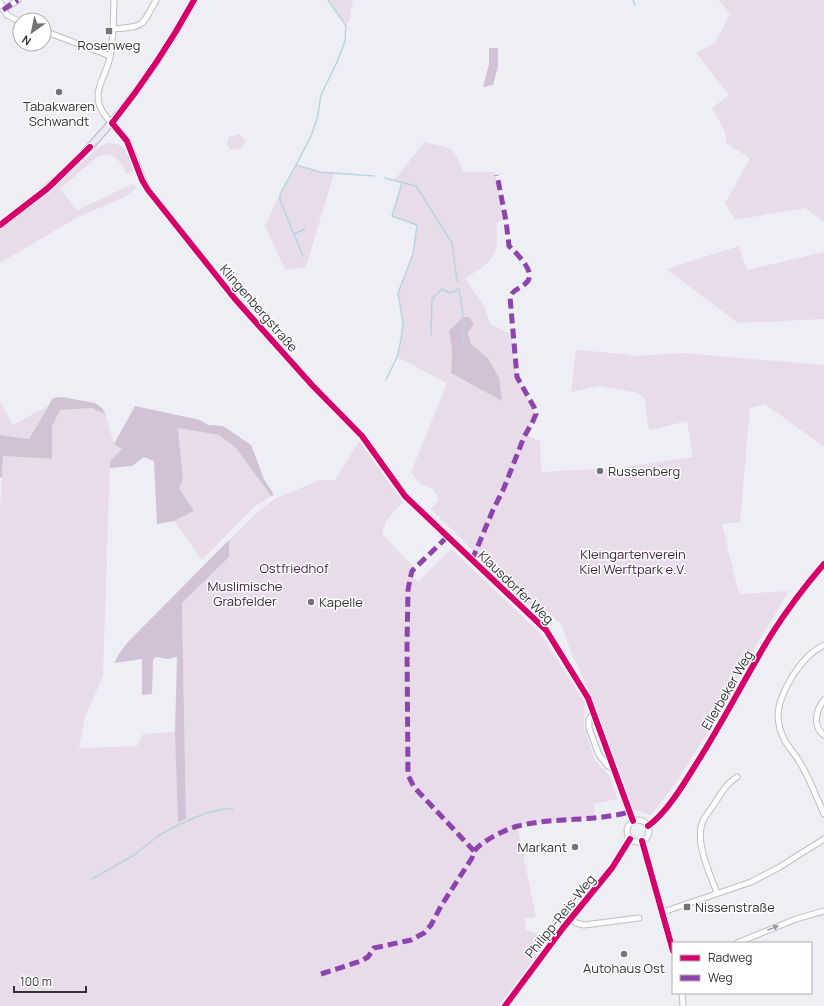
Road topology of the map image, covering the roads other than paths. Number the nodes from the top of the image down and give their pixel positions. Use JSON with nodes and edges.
{"nodes":[{"id":1,"x":18,"y":0,"type":"edge"},
{"id":2,"x":114,"y":0,"type":"edge"},
{"id":3,"x":156,"y":0,"type":"edge"},
{"id":4,"x":194,"y":0,"type":"edge"},
{"id":5,"x":0,"y":2,"type":"edge"},
{"id":6,"x":3,"y":10,"type":"junction"},
{"id":7,"x":12,"y":18,"type":"edge"},
{"id":8,"x":113,"y":29,"type":"junction"},
{"id":9,"x":52,"y":34,"type":"edge"},
{"id":10,"x":110,"y":56,"type":"junction"},
{"id":11,"x":112,"y":123,"type":"junction"},
{"id":12,"x":0,"y":225,"type":"edge"},
{"id":13,"x":405,"y":496,"type":"joint"},
{"id":14,"x":824,"y":564,"type":"edge"},
{"id":15,"x":824,"y":645,"type":"edge"},
{"id":16,"x":824,"y":700,"type":"edge"},
{"id":17,"x":593,"y":714,"type":"junction"},
{"id":18,"x":824,"y":735,"type":"edge"},
{"id":19,"x":613,"y":768,"type":"junction"},
{"id":20,"x":737,"y":777,"type":"dead end"},
{"id":21,"x":824,"y":814,"type":"edge"},
{"id":22,"x":633,"y":821,"type":"junction"},
{"id":23,"x":648,"y":826,"type":"junction"},
{"id":24,"x":824,"y":838,"type":"edge"},
{"id":25,"x":630,"y":839,"type":"junction"},
{"id":26,"x":642,"y":841,"type":"junction"},
{"id":27,"x":717,"y":893,"type":"junction"},
{"id":28,"x":824,"y":911,"type":"edge"},
{"id":29,"x":663,"y":912,"type":"junction"},
{"id":30,"x":570,"y":918,"type":"junction"},
{"id":31,"x":640,"y":918,"type":"dead end"},
{"id":32,"x":739,"y":942,"type":"edge"},
{"id":33,"x":672,"y":947,"type":"edge"},
{"id":34,"x":682,"y":994,"type":"edge"},
{"id":35,"x":505,"y":1006,"type":"edge"},
{"id":36,"x":683,"y":1006,"type":"edge"}],
"edges":[{"from":1,"to":6,"type":"street"},
{"from":2,"to":8,"type":"street","name":"Klingenbergstraße"},
{"from":3,"to":8,"type":"street"},
{"from":4,"to":11,"type":"main road"},
{"from":5,"to":6,"type":"street"},
{"from":6,"to":7,"type":"street"},
{"from":8,"to":10,"type":"street","name":"Klingenbergstraße"},
{"from":9,"to":10,"type":"street"},
{"from":10,"to":11,"type":"street","name":"Klingenbergstraße"},
{"from":11,"to":12,"type":"main road"},
{"from":11,"to":13,"type":"street","name":"Klingenbergstraße"},
{"from":13,"to":17,"type":"street","name":"Klausdorfer Weg"},
{"from":14,"to":23,"type":"street","name":"Ellerbeker Weg"},
{"from":15,"to":21,"type":"street"},
{"from":16,"to":18,"type":"street"},
{"from":17,"to":19,"type":"street","name":"Klausdorfer Weg"},
{"from":17,"to":19,"type":"street","name":"Klausdorfer Weg"},
{"from":19,"to":22,"type":"street","name":"Klausdorfer Weg"},
{"from":20,"to":27,"type":"street"},
{"from":22,"to":23,"type":"street"},
{"from":22,"to":25,"type":"street"},
{"from":23,"to":26,"type":"street"},
{"from":24,"to":27,"type":"street"},
{"from":25,"to":26,"type":"street"},
{"from":25,"to":30,"type":"street","name":"Philipp-Reis-Weg"},
{"from":26,"to":29,"type":"street"},
{"from":27,"to":29,"type":"street"},
{"from":32,"to":28,"type":"street","one_way":true},
{"from":29,"to":33,"type":"street"},
{"from":30,"to":31,"type":"street","name":"Philipp-Reis-Weg"},
{"from":30,"to":35,"type":"street","name":"Philipp-Reis-Weg"},
{"from":34,"to":36,"type":"street"}]}
